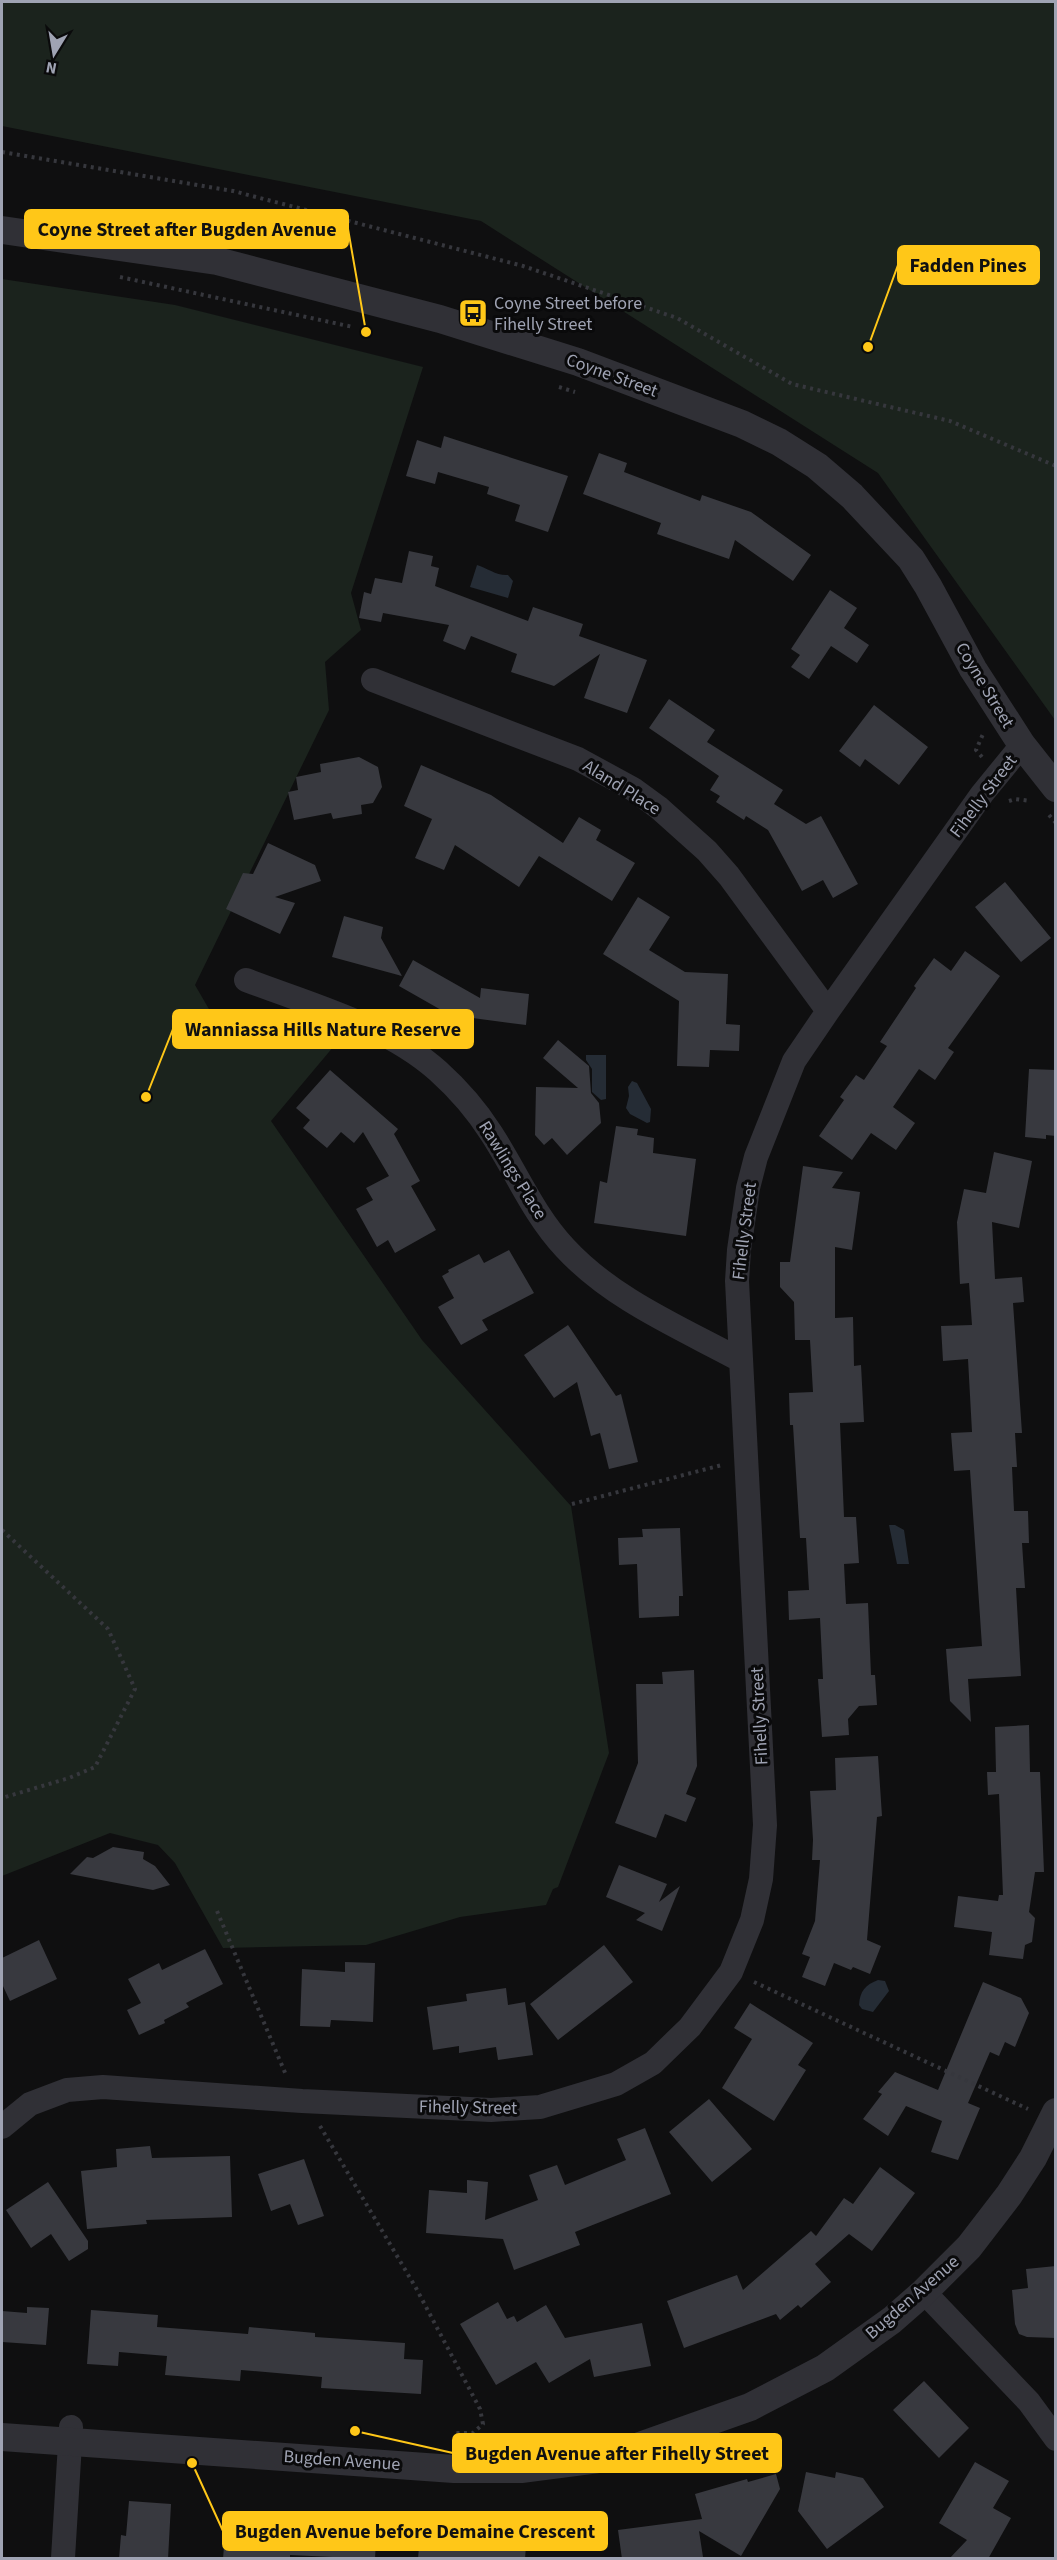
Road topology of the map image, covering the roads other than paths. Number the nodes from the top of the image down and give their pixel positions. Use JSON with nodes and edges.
{"nodes":[{"id":1,"x":2,"y":230,"type":"edge"},
{"id":2,"x":373,"y":680,"type":"dead end"},
{"id":3,"x":1022,"y":745,"type":"junction"},
{"id":4,"x":1047,"y":797,"type":"edge"},
{"id":5,"x":246,"y":980,"type":"dead end"},
{"id":6,"x":828,"y":1011,"type":"junction"},
{"id":7,"x":740,"y":1360,"type":"junction"},
{"id":8,"x":1042,"y":2111,"type":"edge"},
{"id":9,"x":2,"y":2127,"type":"edge"},
{"id":10,"x":924,"y":2292,"type":"junction"},
{"id":11,"x":2,"y":2421,"type":"edge"},
{"id":12,"x":70,"y":2434,"type":"junction"},
{"id":13,"x":2,"y":2437,"type":"edge"},
{"id":14,"x":1056,"y":2439,"type":"edge"},
{"id":15,"x":406,"y":2458,"type":"junction"},
{"id":16,"x":520,"y":2463,"type":"junction"},
{"id":17,"x":63,"y":2559,"type":"edge"}],
"edges":[{"from":1,"to":3,"type":"street","name":"Coyne Street"},
{"from":2,"to":6,"type":"street","name":"Aland Place"},
{"from":3,"to":4,"type":"street","name":"Coyne Street"},
{"from":3,"to":6,"type":"street","name":"Fihelly Street"},
{"from":5,"to":7,"type":"street","name":"Rawlings Place"},
{"from":6,"to":7,"type":"street","name":"Fihelly Street"},
{"from":7,"to":9,"type":"street","name":"Fihelly Street"},
{"from":8,"to":10,"type":"street","name":"Bugden Avenue"},
{"from":10,"to":14,"type":"street"},
{"from":10,"to":16,"type":"street","name":"Bugden Avenue"},
{"from":11,"to":12,"type":"street","name":"Bugden Avenue"},
{"from":12,"to":13,"type":"street","name":"Bugden Avenue"},
{"from":12,"to":15,"type":"street","name":"Bugden Avenue"},
{"from":12,"to":17,"type":"street"},
{"from":15,"to":16,"type":"street","name":"Bugden Avenue"},
{"from":15,"to":16,"type":"street","name":"Bugden Avenue"}]}
